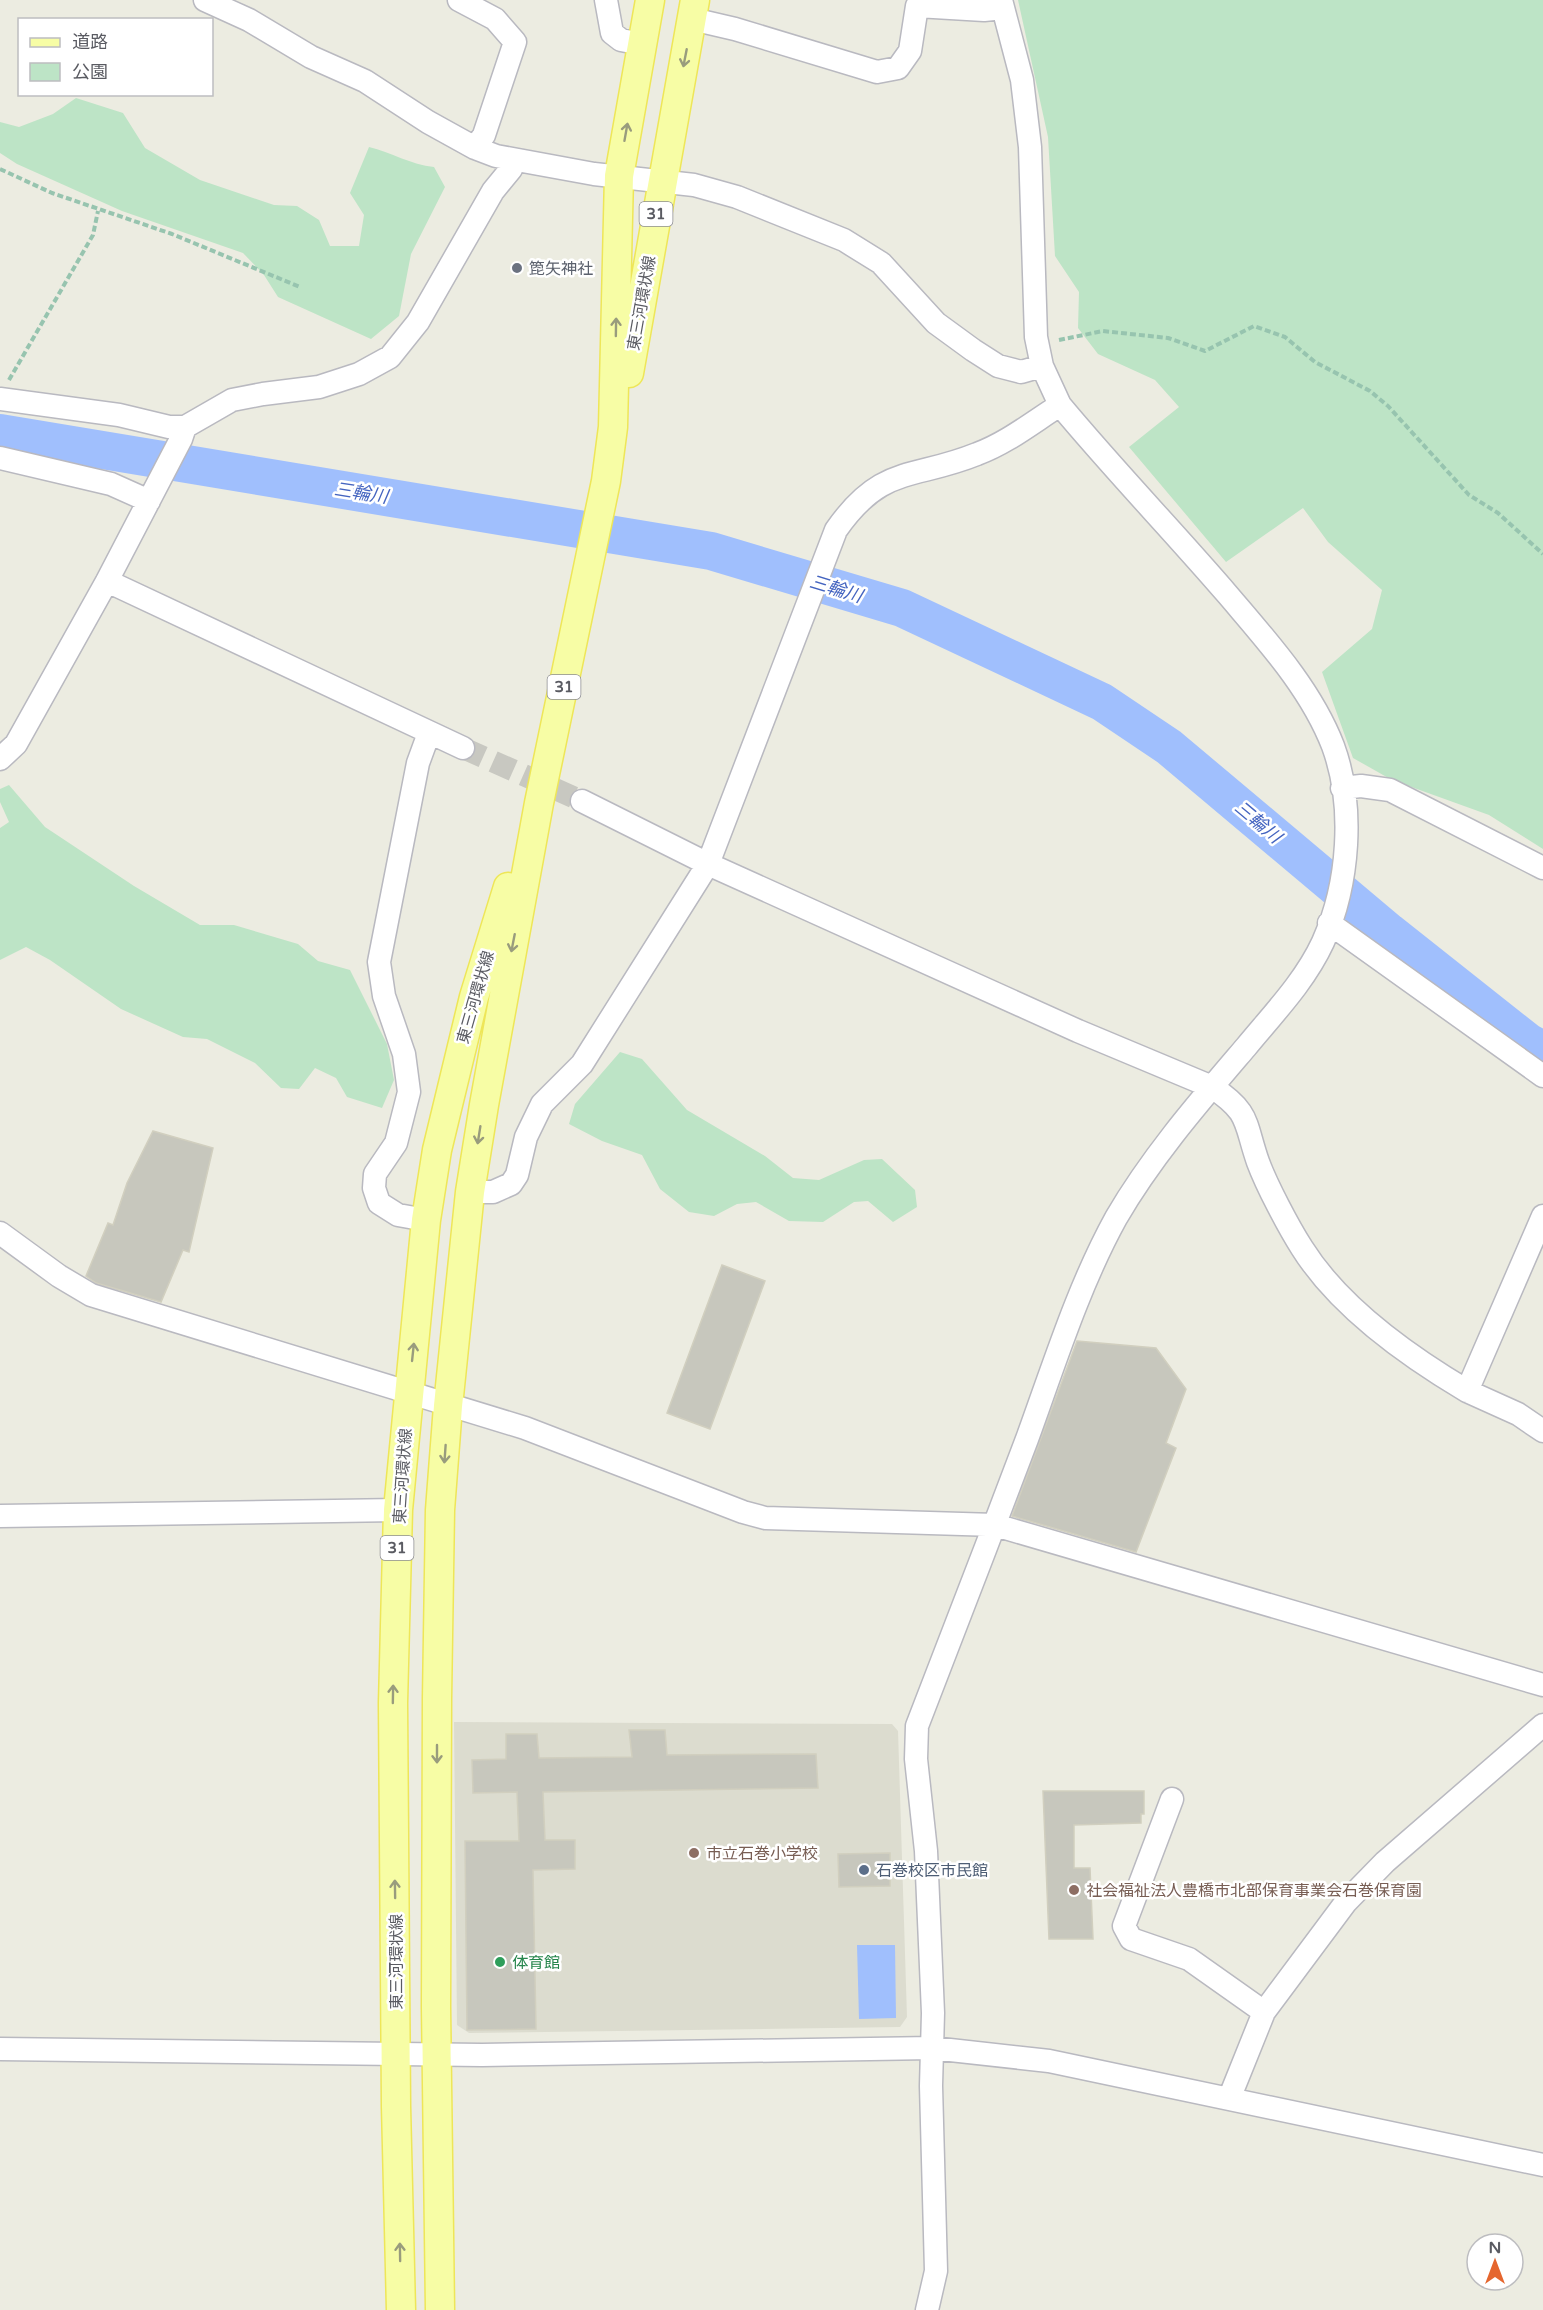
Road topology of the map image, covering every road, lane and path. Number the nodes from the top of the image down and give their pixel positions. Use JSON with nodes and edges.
{"nodes":[{"id":1,"x":205,"y":0,"type":"edge"},
{"id":2,"x":459,"y":0,"type":"edge"},
{"id":3,"x":606,"y":0,"type":"edge"},
{"id":4,"x":650,"y":0,"type":"edge"},
{"id":5,"x":1002,"y":4,"type":"edge"},
{"id":6,"x":694,"y":9,"type":"edge"},
{"id":7,"x":642,"y":44,"type":"junction"},
{"id":8,"x":475,"y":148,"type":"junction"},
{"id":9,"x":515,"y":160,"type":"junction"},
{"id":10,"x":0,"y":169,"type":"edge"},
{"id":11,"x":618,"y":176,"type":"junction"},
{"id":12,"x":662,"y":181,"type":"junction"},
{"id":13,"x":98,"y":211,"type":"junction"},
{"id":14,"x":300,"y":287,"type":"dead end"},
{"id":15,"x":1042,"y":366,"type":"junction"},
{"id":16,"x":9,"y":401,"type":"edge"},
{"id":17,"x":1060,"y":405,"type":"junction"},
{"id":18,"x":613,"y":427,"type":"junction"},
{"id":19,"x":183,"y":433,"type":"junction"},
{"id":20,"x":0,"y":458,"type":"edge"},
{"id":21,"x":152,"y":494,"type":"junction"},
{"id":22,"x":1543,"y":554,"type":"edge"},
{"id":23,"x":107,"y":581,"type":"junction"},
{"id":24,"x":429,"y":733,"type":"junction"},
{"id":25,"x":463,"y":748,"type":"tunnel mouth"},
{"id":26,"x":0,"y":759,"type":"edge"},
{"id":27,"x":1342,"y":788,"type":"junction"},
{"id":28,"x":582,"y":801,"type":"tunnel mouth"},
{"id":29,"x":539,"y":803,"type":"junction"},
{"id":30,"x":708,"y":864,"type":"junction"},
{"id":31,"x":1543,"y":868,"type":"edge"},
{"id":32,"x":1331,"y":919,"type":"junction"},
{"id":33,"x":1543,"y":1076,"type":"edge"},
{"id":34,"x":1212,"y":1087,"type":"junction"},
{"id":35,"x":471,"y":1192,"type":"junction"},
{"id":36,"x":1543,"y":1216,"type":"edge"},
{"id":37,"x":426,"y":1221,"type":"junction"},
{"id":38,"x":0,"y":1233,"type":"edge"},
{"id":39,"x":1467,"y":1391,"type":"junction"},
{"id":40,"x":408,"y":1393,"type":"junction"},
{"id":41,"x":448,"y":1406,"type":"junction"},
{"id":42,"x":1543,"y":1431,"type":"edge"},
{"id":43,"x":398,"y":1510,"type":"junction"},
{"id":44,"x":0,"y":1516,"type":"edge"},
{"id":45,"x":995,"y":1526,"type":"junction"},
{"id":46,"x":1543,"y":1685,"type":"edge"},
{"id":47,"x":1543,"y":1725,"type":"edge"},
{"id":48,"x":1172,"y":1799,"type":"dead end"},
{"id":49,"x":1264,"y":2012,"type":"junction"},
{"id":50,"x":932,"y":2048,"type":"junction"},
{"id":51,"x":0,"y":2049,"type":"edge"},
{"id":52,"x":396,"y":2053,"type":"junction"},
{"id":53,"x":438,"y":2054,"type":"junction"},
{"id":54,"x":1232,"y":2098,"type":"junction"},
{"id":55,"x":1543,"y":2165,"type":"edge"},
{"id":56,"x":401,"y":2310,"type":"edge"},
{"id":57,"x":440,"y":2310,"type":"edge"},
{"id":58,"x":927,"y":2310,"type":"edge"}],
"edges":[{"from":1,"to":8,"type":"street"},
{"from":2,"to":8,"type":"street"},
{"from":3,"to":7,"type":"street"},
{"from":4,"to":7,"type":"main road","name":"東三河環状線","number":"31"},
{"from":5,"to":6,"type":"street"},
{"from":5,"to":15,"type":"street"},
{"from":6,"to":12,"type":"main road","name":"東三河環状線","number":"31","one_way":true},
{"from":11,"to":7,"type":"main road","name":"東三河環状線","number":"31","one_way":true},
{"from":8,"to":9,"type":"street"},
{"from":9,"to":11,"type":"street"},
{"from":9,"to":19,"type":"street"},
{"from":10,"to":13,"type":"path"},
{"from":11,"to":12,"type":"street"},
{"from":18,"to":11,"type":"main road","name":"東三河環状線","number":"31","one_way":true},
{"from":12,"to":15,"type":"street"},
{"from":12,"to":18,"type":"main road","name":"東三河環状線","number":"31"},
{"from":13,"to":14,"type":"path"},
{"from":13,"to":16,"type":"path"},
{"from":15,"to":17,"type":"street"},
{"from":15,"to":22,"type":"path"},
{"from":16,"to":19,"type":"street"},
{"from":17,"to":27,"type":"street"},
{"from":17,"to":30,"type":"street"},
{"from":18,"to":29,"type":"main road","name":"東三河環状線","number":"31"},
{"from":19,"to":21,"type":"street"},
{"from":20,"to":21,"type":"street"},
{"from":21,"to":23,"type":"street"},
{"from":23,"to":24,"type":"street"},
{"from":23,"to":26,"type":"street"},
{"from":24,"to":25,"type":"street"},
{"from":24,"to":37,"type":"street"},
{"from":27,"to":31,"type":"street"},
{"from":27,"to":32,"type":"street"},
{"from":28,"to":30,"type":"street"},
{"from":29,"to":35,"type":"main road","name":"東三河環状線","number":"31","one_way":true},
{"from":29,"to":37,"type":"main road","name":"東三河環状線","number":"31"},
{"from":30,"to":34,"type":"street"},
{"from":30,"to":35,"type":"street"},
{"from":32,"to":33,"type":"street"},
{"from":32,"to":34,"type":"street"},
{"from":34,"to":39,"type":"street"},
{"from":34,"to":45,"type":"street"},
{"from":35,"to":41,"type":"main road","name":"東三河環状線","number":"31"},
{"from":36,"to":39,"type":"street"},
{"from":40,"to":37,"type":"main road","name":"東三河環状線","number":"31","one_way":true},
{"from":38,"to":40,"type":"street"},
{"from":39,"to":42,"type":"street"},
{"from":40,"to":41,"type":"street"},
{"from":40,"to":43,"type":"main road","name":"東三河環状線","number":"31"},
{"from":41,"to":45,"type":"street"},
{"from":41,"to":53,"type":"main road","name":"東三河環状線","number":"31","one_way":true},
{"from":43,"to":44,"type":"street"},
{"from":52,"to":43,"type":"main road","name":"東三河環状線","number":"31","one_way":true},
{"from":45,"to":46,"type":"street"},
{"from":45,"to":50,"type":"street"},
{"from":47,"to":49,"type":"street"},
{"from":48,"to":49,"type":"street"},
{"from":49,"to":54,"type":"street"},
{"from":50,"to":53,"type":"street"},
{"from":50,"to":54,"type":"street"},
{"from":50,"to":58,"type":"street"},
{"from":51,"to":52,"type":"street"},
{"from":52,"to":53,"type":"street"},
{"from":56,"to":52,"type":"main road","name":"東三河環状線","number":"31","one_way":true},
{"from":53,"to":57,"type":"main road","name":"東三河環状線","number":"31"},
{"from":54,"to":55,"type":"street"}]}
